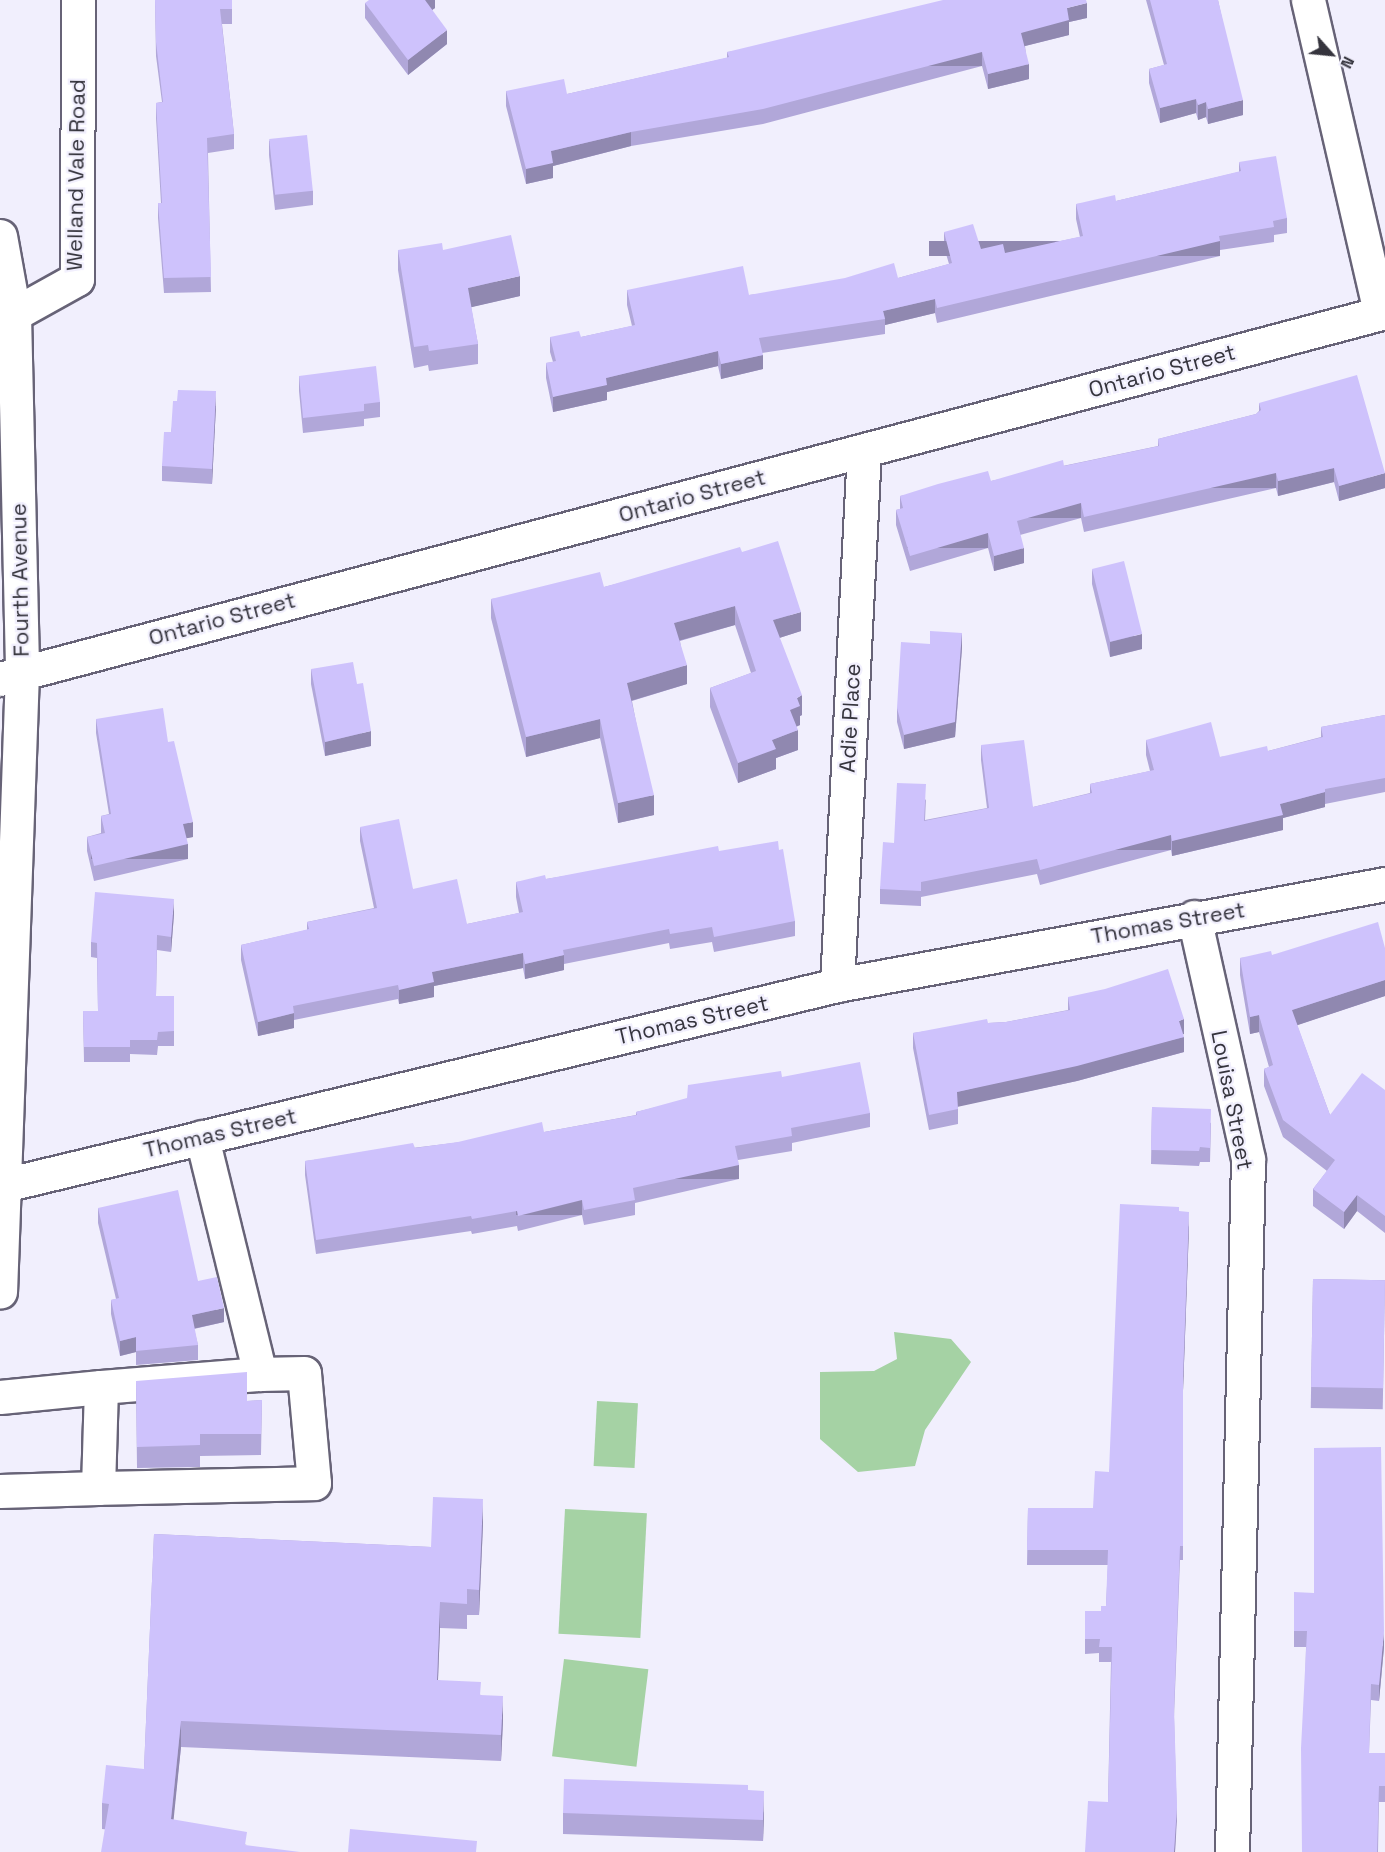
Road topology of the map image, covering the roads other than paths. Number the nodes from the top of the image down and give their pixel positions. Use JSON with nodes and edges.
{"nodes":[{"id":1,"x":78,"y":0,"type":"edge"},
{"id":2,"x":1308,"y":0,"type":"edge"},
{"id":3,"x":0,"y":236,"type":"edge"},
{"id":4,"x":1382,"y":313,"type":"edge"},
{"id":5,"x":14,"y":314,"type":"junction"},
{"id":6,"x":864,"y":451,"type":"junction"},
{"id":7,"x":9,"y":459,"type":"edge"},
{"id":8,"x":11,"y":676,"type":"edge"},
{"id":9,"x":1385,"y":884,"type":"edge"},
{"id":10,"x":1194,"y":917,"type":"junction"},
{"id":11,"x":837,"y":985,"type":"junction"},
{"id":12,"x":202,"y":1137,"type":"junction"},
{"id":13,"x":3,"y":1185,"type":"edge"},
{"id":14,"x":0,"y":1292,"type":"edge"},
{"id":15,"x":260,"y":1374,"type":"junction"},
{"id":16,"x":101,"y":1387,"type":"junction"},
{"id":17,"x":0,"y":1397,"type":"edge"},
{"id":18,"x":98,"y":1488,"type":"junction"},
{"id":19,"x":0,"y":1491,"type":"edge"},
{"id":20,"x":1232,"y":1852,"type":"edge"}],
"edges":[{"from":1,"to":5,"type":"street","name":"Welland Vale Road"},
{"from":2,"to":4,"type":"street"},
{"from":3,"to":5,"type":"street","name":"Fourth Avenue"},
{"from":4,"to":6,"type":"street","name":"Ontario Street"},
{"from":5,"to":7,"type":"street","name":"Fourth Avenue"},
{"from":6,"to":8,"type":"street","name":"Ontario Street"},
{"from":6,"to":11,"type":"street","name":"Adie Place"},
{"from":7,"to":8,"type":"street","name":"Fourth Avenue"},
{"from":8,"to":13,"type":"street","name":"Fourth Avenue"},
{"from":9,"to":10,"type":"street","name":"Thomas Street"},
{"from":10,"to":11,"type":"street","name":"Thomas Street"},
{"from":10,"to":20,"type":"street","name":"Louisa Street"},
{"from":11,"to":12,"type":"street","name":"Thomas Street"},
{"from":12,"to":13,"type":"street","name":"Thomas Street"},
{"from":12,"to":15,"type":"street"},
{"from":13,"to":14,"type":"street","name":"Fourth Avenue"},
{"from":15,"to":16,"type":"street"},
{"from":15,"to":18,"type":"street"},
{"from":16,"to":17,"type":"street"},
{"from":16,"to":18,"type":"street"},
{"from":18,"to":19,"type":"street"}]}
